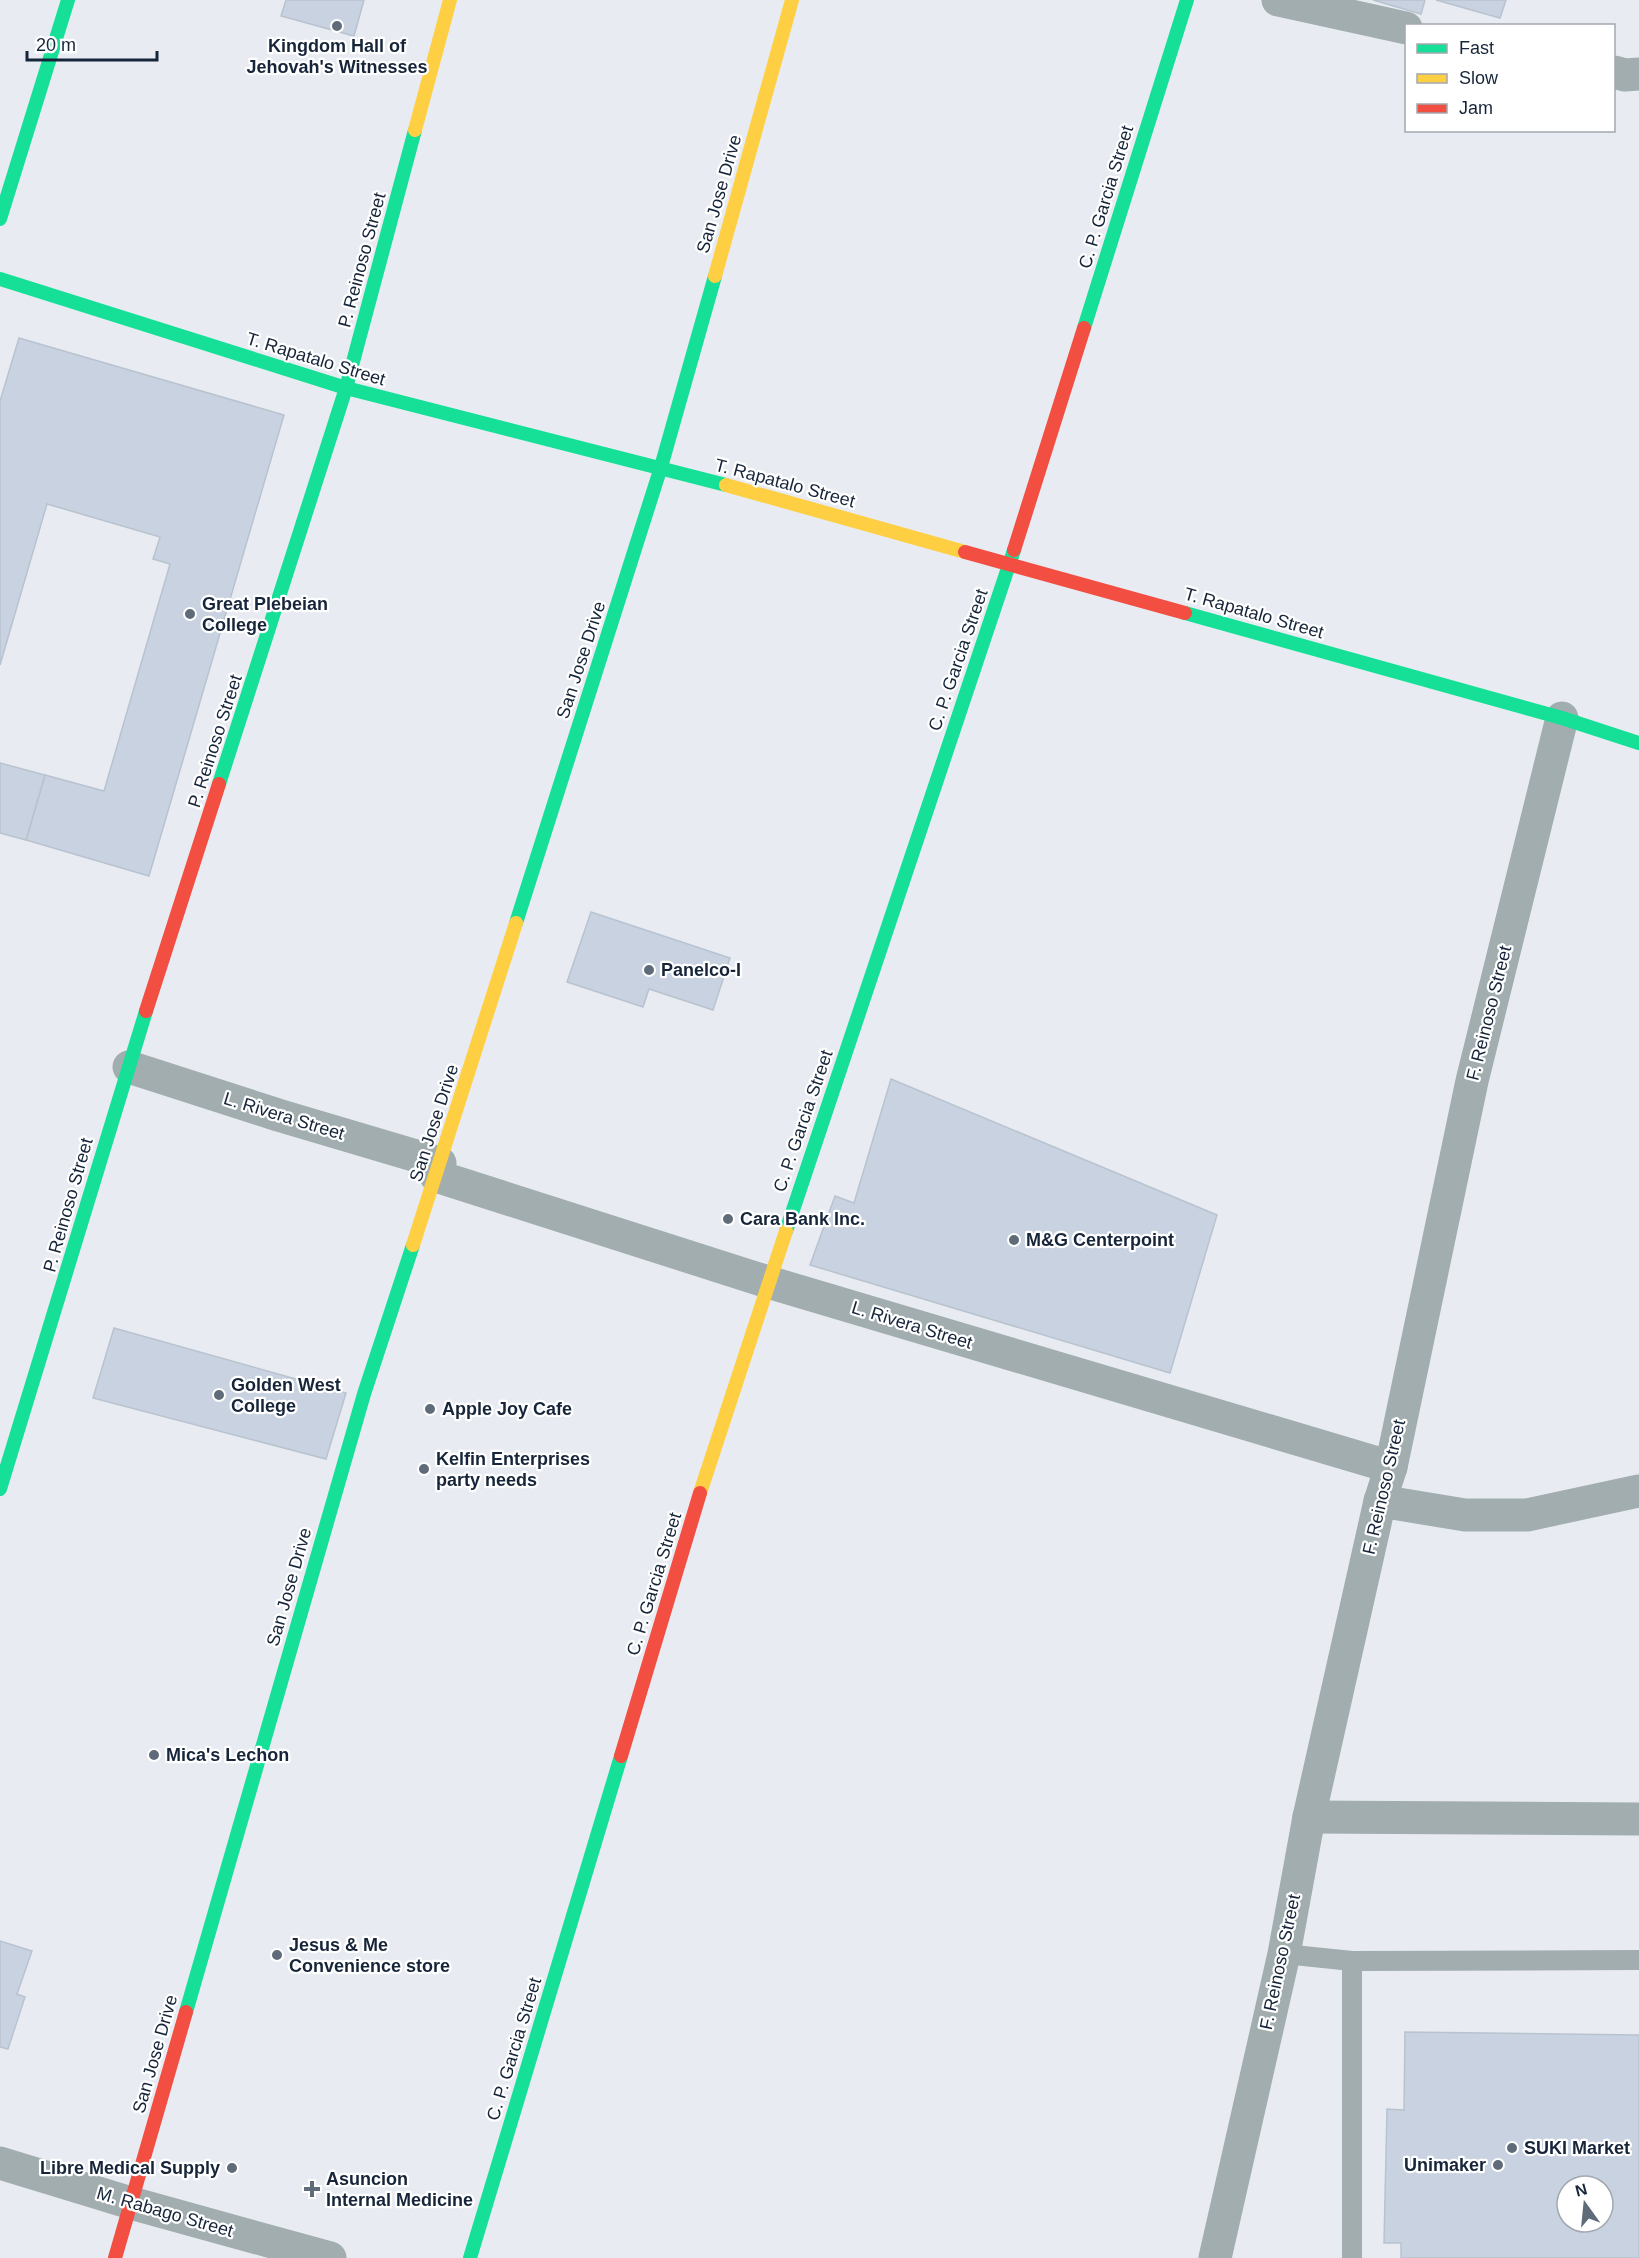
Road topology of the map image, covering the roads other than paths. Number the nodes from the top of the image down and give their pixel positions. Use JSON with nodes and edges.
{"nodes":[{"id":1,"x":68,"y":0,"type":"edge"},
{"id":2,"x":450,"y":0,"type":"edge"},
{"id":3,"x":792,"y":0,"type":"edge"},
{"id":4,"x":1187,"y":0,"type":"edge"},
{"id":5,"x":1278,"y":0,"type":"edge"},
{"id":6,"x":1405,"y":28,"type":"edge"},
{"id":7,"x":1615,"y":72,"type":"edge"},
{"id":8,"x":1639,"y":74,"type":"edge"},
{"id":9,"x":0,"y":219,"type":"edge"},
{"id":10,"x":0,"y":279,"type":"edge"},
{"id":11,"x":346,"y":388,"type":"junction"},
{"id":12,"x":661,"y":467,"type":"junction"},
{"id":13,"x":1010,"y":564,"type":"junction"},
{"id":14,"x":1562,"y":718,"type":"junction"},
{"id":15,"x":1639,"y":743,"type":"edge"},
{"id":16,"x":129,"y":1067,"type":"junction"},
{"id":17,"x":438,"y":1170,"type":"junction"},
{"id":18,"x":768,"y":1282,"type":"junction"},
{"id":19,"x":1390,"y":1467,"type":"junction"},
{"id":20,"x":0,"y":1489,"type":"edge"},
{"id":21,"x":1639,"y":1491,"type":"edge"},
{"id":22,"x":1380,"y":1501,"type":"junction"},
{"id":23,"x":1309,"y":1817,"type":"junction"},
{"id":24,"x":1639,"y":1819,"type":"edge"},
{"id":25,"x":1284,"y":1954,"type":"junction"},
{"id":26,"x":1639,"y":1960,"type":"edge"},
{"id":27,"x":1352,"y":1961,"type":"junction"},
{"id":28,"x":0,"y":2163,"type":"edge"},
{"id":29,"x":131,"y":2203,"type":"junction"},
{"id":30,"x":115,"y":2258,"type":"edge"},
{"id":31,"x":330,"y":2258,"type":"edge"},
{"id":32,"x":470,"y":2258,"type":"edge"},
{"id":33,"x":1215,"y":2258,"type":"edge"},
{"id":34,"x":1352,"y":2258,"type":"edge"}],
"edges":[{"from":1,"to":9,"type":"street"},
{"from":2,"to":11,"type":"street","name":"P. Reinoso Street"},
{"from":3,"to":12,"type":"street","name":"San Jose Drive"},
{"from":4,"to":13,"type":"street","name":"C. P. Garcia Street"},
{"from":5,"to":6,"type":"street"},
{"from":7,"to":8,"type":"street"},
{"from":10,"to":11,"type":"street","name":"T. Rapatalo Street"},
{"from":11,"to":12,"type":"street","name":"T. Rapatalo Street"},
{"from":11,"to":16,"type":"street","name":"P. Reinoso Street"},
{"from":12,"to":13,"type":"street","name":"T. Rapatalo Street"},
{"from":12,"to":17,"type":"street","name":"San Jose Drive"},
{"from":13,"to":14,"type":"street","name":"T. Rapatalo Street"},
{"from":13,"to":18,"type":"street","name":"C. P. Garcia Street"},
{"from":14,"to":15,"type":"street","name":"T. Rapatalo Street"},
{"from":14,"to":19,"type":"street","name":"F. Reinoso Street"},
{"from":16,"to":17,"type":"street","name":"L. Rivera Street"},
{"from":16,"to":20,"type":"street","name":"P. Reinoso Street"},
{"from":17,"to":18,"type":"street","name":"L. Rivera Street"},
{"from":17,"to":29,"type":"street","name":"San Jose Drive"},
{"from":18,"to":19,"type":"street","name":"L. Rivera Street"},
{"from":18,"to":32,"type":"street","name":"C. P. Garcia Street"},
{"from":19,"to":22,"type":"street","name":"F. Reinoso Street"},
{"from":21,"to":22,"type":"street"},
{"from":22,"to":23,"type":"street","name":"F. Reinoso Street"},
{"from":23,"to":24,"type":"street"},
{"from":23,"to":25,"type":"street","name":"F. Reinoso Street"},
{"from":25,"to":27,"type":"lane"},
{"from":25,"to":33,"type":"street","name":"F. Reinoso Street"},
{"from":26,"to":27,"type":"lane"},
{"from":27,"to":34,"type":"lane"},
{"from":28,"to":29,"type":"street","name":"M. Rabago Street"},
{"from":29,"to":30,"type":"street","name":"San Jose Drive"},
{"from":29,"to":31,"type":"street","name":"M. Rabago Street"}]}
